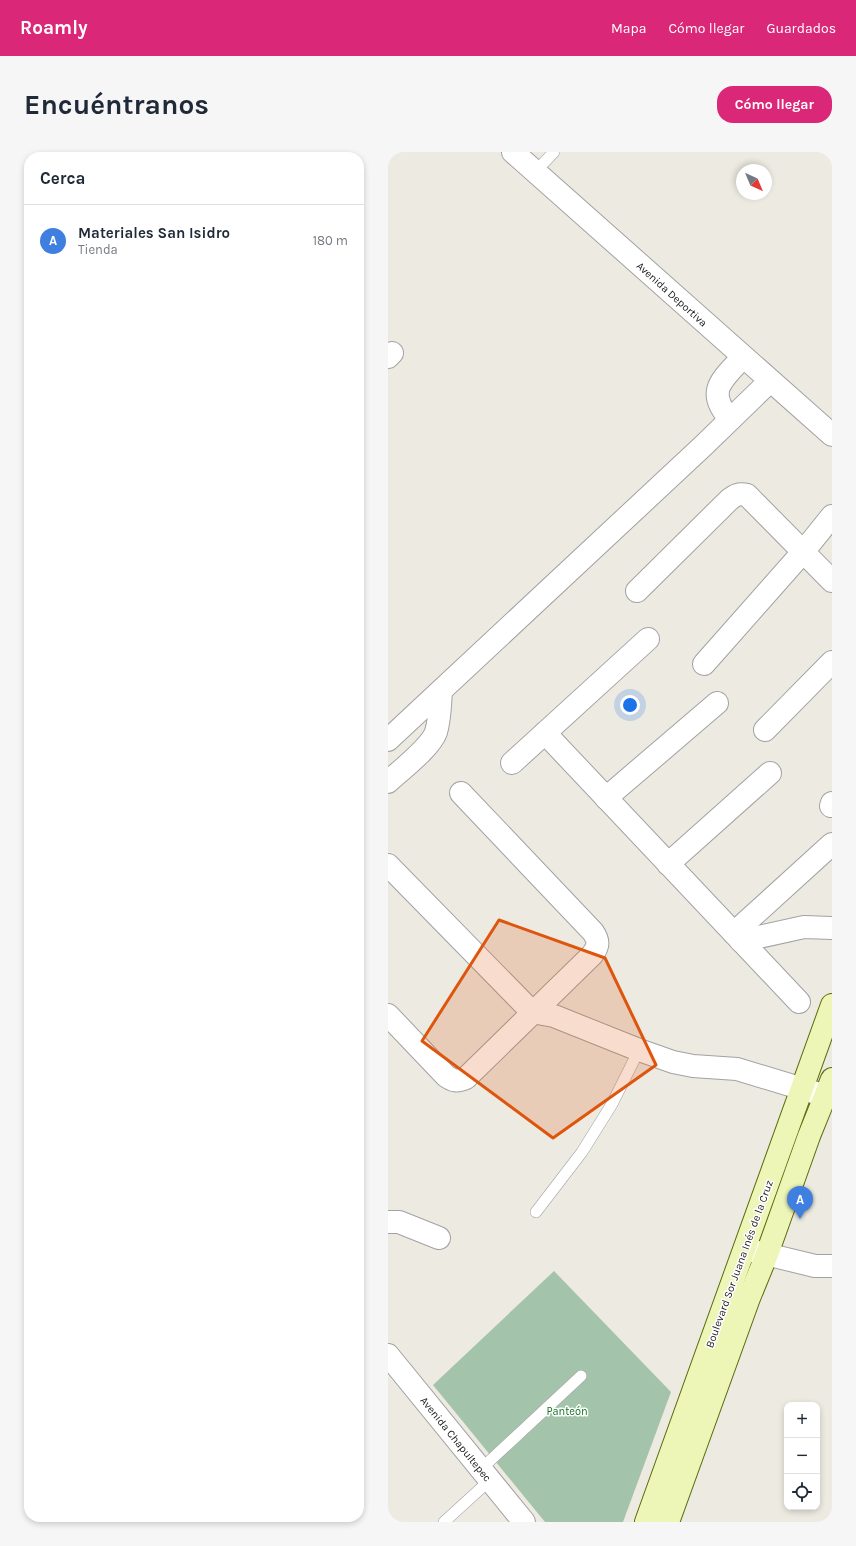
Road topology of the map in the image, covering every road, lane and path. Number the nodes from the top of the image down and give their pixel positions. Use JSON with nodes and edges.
{"nodes":[{"id":1,"x":513,"y":152,"type":"edge"},
{"id":2,"x":554,"y":152,"type":"edge"},
{"id":3,"x":535,"y":172,"type":"junction"},
{"id":4,"x":743,"y":357,"type":"junction"},
{"id":5,"x":770,"y":381,"type":"junction"},
{"id":6,"x":730,"y":419,"type":"junction"},
{"id":7,"x":832,"y":435,"type":"edge"},
{"id":8,"x":832,"y":516,"type":"edge"},
{"id":9,"x":803,"y":552,"type":"junction"},
{"id":10,"x":832,"y":581,"type":"edge"},
{"id":11,"x":636,"y":591,"type":"dead end"},
{"id":12,"x":648,"y":639,"type":"dead end"},
{"id":13,"x":832,"y":662,"type":"edge"},
{"id":14,"x":704,"y":664,"type":"dead end"},
{"id":15,"x":441,"y":691,"type":"junction"},
{"id":16,"x":717,"y":703,"type":"dead end"},
{"id":17,"x":765,"y":730,"type":"dead end"},
{"id":18,"x":546,"y":733,"type":"junction"},
{"id":19,"x":388,"y":740,"type":"edge"},
{"id":20,"x":512,"y":763,"type":"dead end"},
{"id":21,"x":770,"y":773,"type":"dead end"},
{"id":22,"x":388,"y":782,"type":"edge"},
{"id":23,"x":460,"y":793,"type":"dead end"},
{"id":24,"x":606,"y":798,"type":"junction"},
{"id":25,"x":832,"y":844,"type":"edge"},
{"id":26,"x":668,"y":864,"type":"junction"},
{"id":27,"x":388,"y":865,"type":"edge"},
{"id":28,"x":832,"y":928,"type":"edge"},
{"id":29,"x":738,"y":937,"type":"junction"},
{"id":30,"x":799,"y":1002,"type":"dead end"},
{"id":31,"x":832,"y":1005,"type":"edge"},
{"id":32,"x":532,"y":1012,"type":"junction"},
{"id":33,"x":388,"y":1015,"type":"edge"},
{"id":34,"x":639,"y":1050,"type":"junction"},
{"id":35,"x":829,"y":1087,"type":"edge"},
{"id":36,"x":803,"y":1089,"type":"junction"},
{"id":37,"x":536,"y":1212,"type":"dead end"},
{"id":38,"x":388,"y":1222,"type":"edge"},
{"id":39,"x":439,"y":1238,"type":"dead end"},
{"id":40,"x":745,"y":1249,"type":"junction"},
{"id":41,"x":767,"y":1254,"type":"junction"},
{"id":42,"x":832,"y":1266,"type":"edge"},
{"id":43,"x":390,"y":1360,"type":"edge"},
{"id":44,"x":581,"y":1376,"type":"dead end"},
{"id":45,"x":485,"y":1475,"type":"junction"},
{"id":46,"x":444,"y":1522,"type":"edge"},
{"id":47,"x":524,"y":1522,"type":"edge"},
{"id":48,"x":646,"y":1522,"type":"edge"},
{"id":49,"x":668,"y":1522,"type":"edge"}],
"edges":[{"from":1,"to":3,"type":"street","name":"Avenida Deportiva"},
{"from":2,"to":3,"type":"lane"},
{"from":3,"to":4,"type":"street","name":"Avenida Deportiva"},
{"from":4,"to":5,"type":"street","name":"Avenida Deportiva"},
{"from":4,"to":6,"type":"street"},
{"from":5,"to":6,"type":"street"},
{"from":5,"to":7,"type":"street","name":"Avenida Deportiva"},
{"from":6,"to":15,"type":"street"},
{"from":8,"to":9,"type":"street"},
{"from":9,"to":10,"type":"street"},
{"from":9,"to":11,"type":"street"},
{"from":9,"to":14,"type":"street"},
{"from":12,"to":18,"type":"street"},
{"from":13,"to":17,"type":"street"},
{"from":15,"to":19,"type":"street"},
{"from":15,"to":22,"type":"street"},
{"from":16,"to":24,"type":"street"},
{"from":18,"to":20,"type":"street"},
{"from":18,"to":24,"type":"street"},
{"from":21,"to":26,"type":"street"},
{"from":23,"to":32,"type":"street"},
{"from":24,"to":26,"type":"street"},
{"from":25,"to":29,"type":"street"},
{"from":26,"to":29,"type":"street"},
{"from":27,"to":32,"type":"street"},
{"from":28,"to":29,"type":"street"},
{"from":29,"to":30,"type":"street"},
{"from":31,"to":36,"type":"main road","name":"Boulevard Sor Juana Inés de la Cruz"},
{"from":32,"to":33,"type":"street"},
{"from":32,"to":34,"type":"street"},
{"from":34,"to":36,"type":"street"},
{"from":34,"to":37,"type":"lane"},
{"from":35,"to":36,"type":"street"},
{"from":35,"to":41,"type":"main road","name":"Boulevard Sor Juana Inés de la Cruz"},
{"from":36,"to":40,"type":"main road","name":"Boulevard Sor Juana Inés de la Cruz"},
{"from":38,"to":39,"type":"street"},
{"from":40,"to":41,"type":"street"},
{"from":40,"to":48,"type":"main road","name":"Boulevard Sor Juana Inés de la Cruz"},
{"from":41,"to":42,"type":"street"},
{"from":41,"to":49,"type":"main road","name":"Boulevard Sor Juana Inés de la Cruz"},
{"from":43,"to":45,"type":"street","name":"Avenida Chapultepec"},
{"from":44,"to":45,"type":"lane"},
{"from":45,"to":46,"type":"lane"},
{"from":45,"to":47,"type":"street","name":"Avenida Chapultepec"}]}
